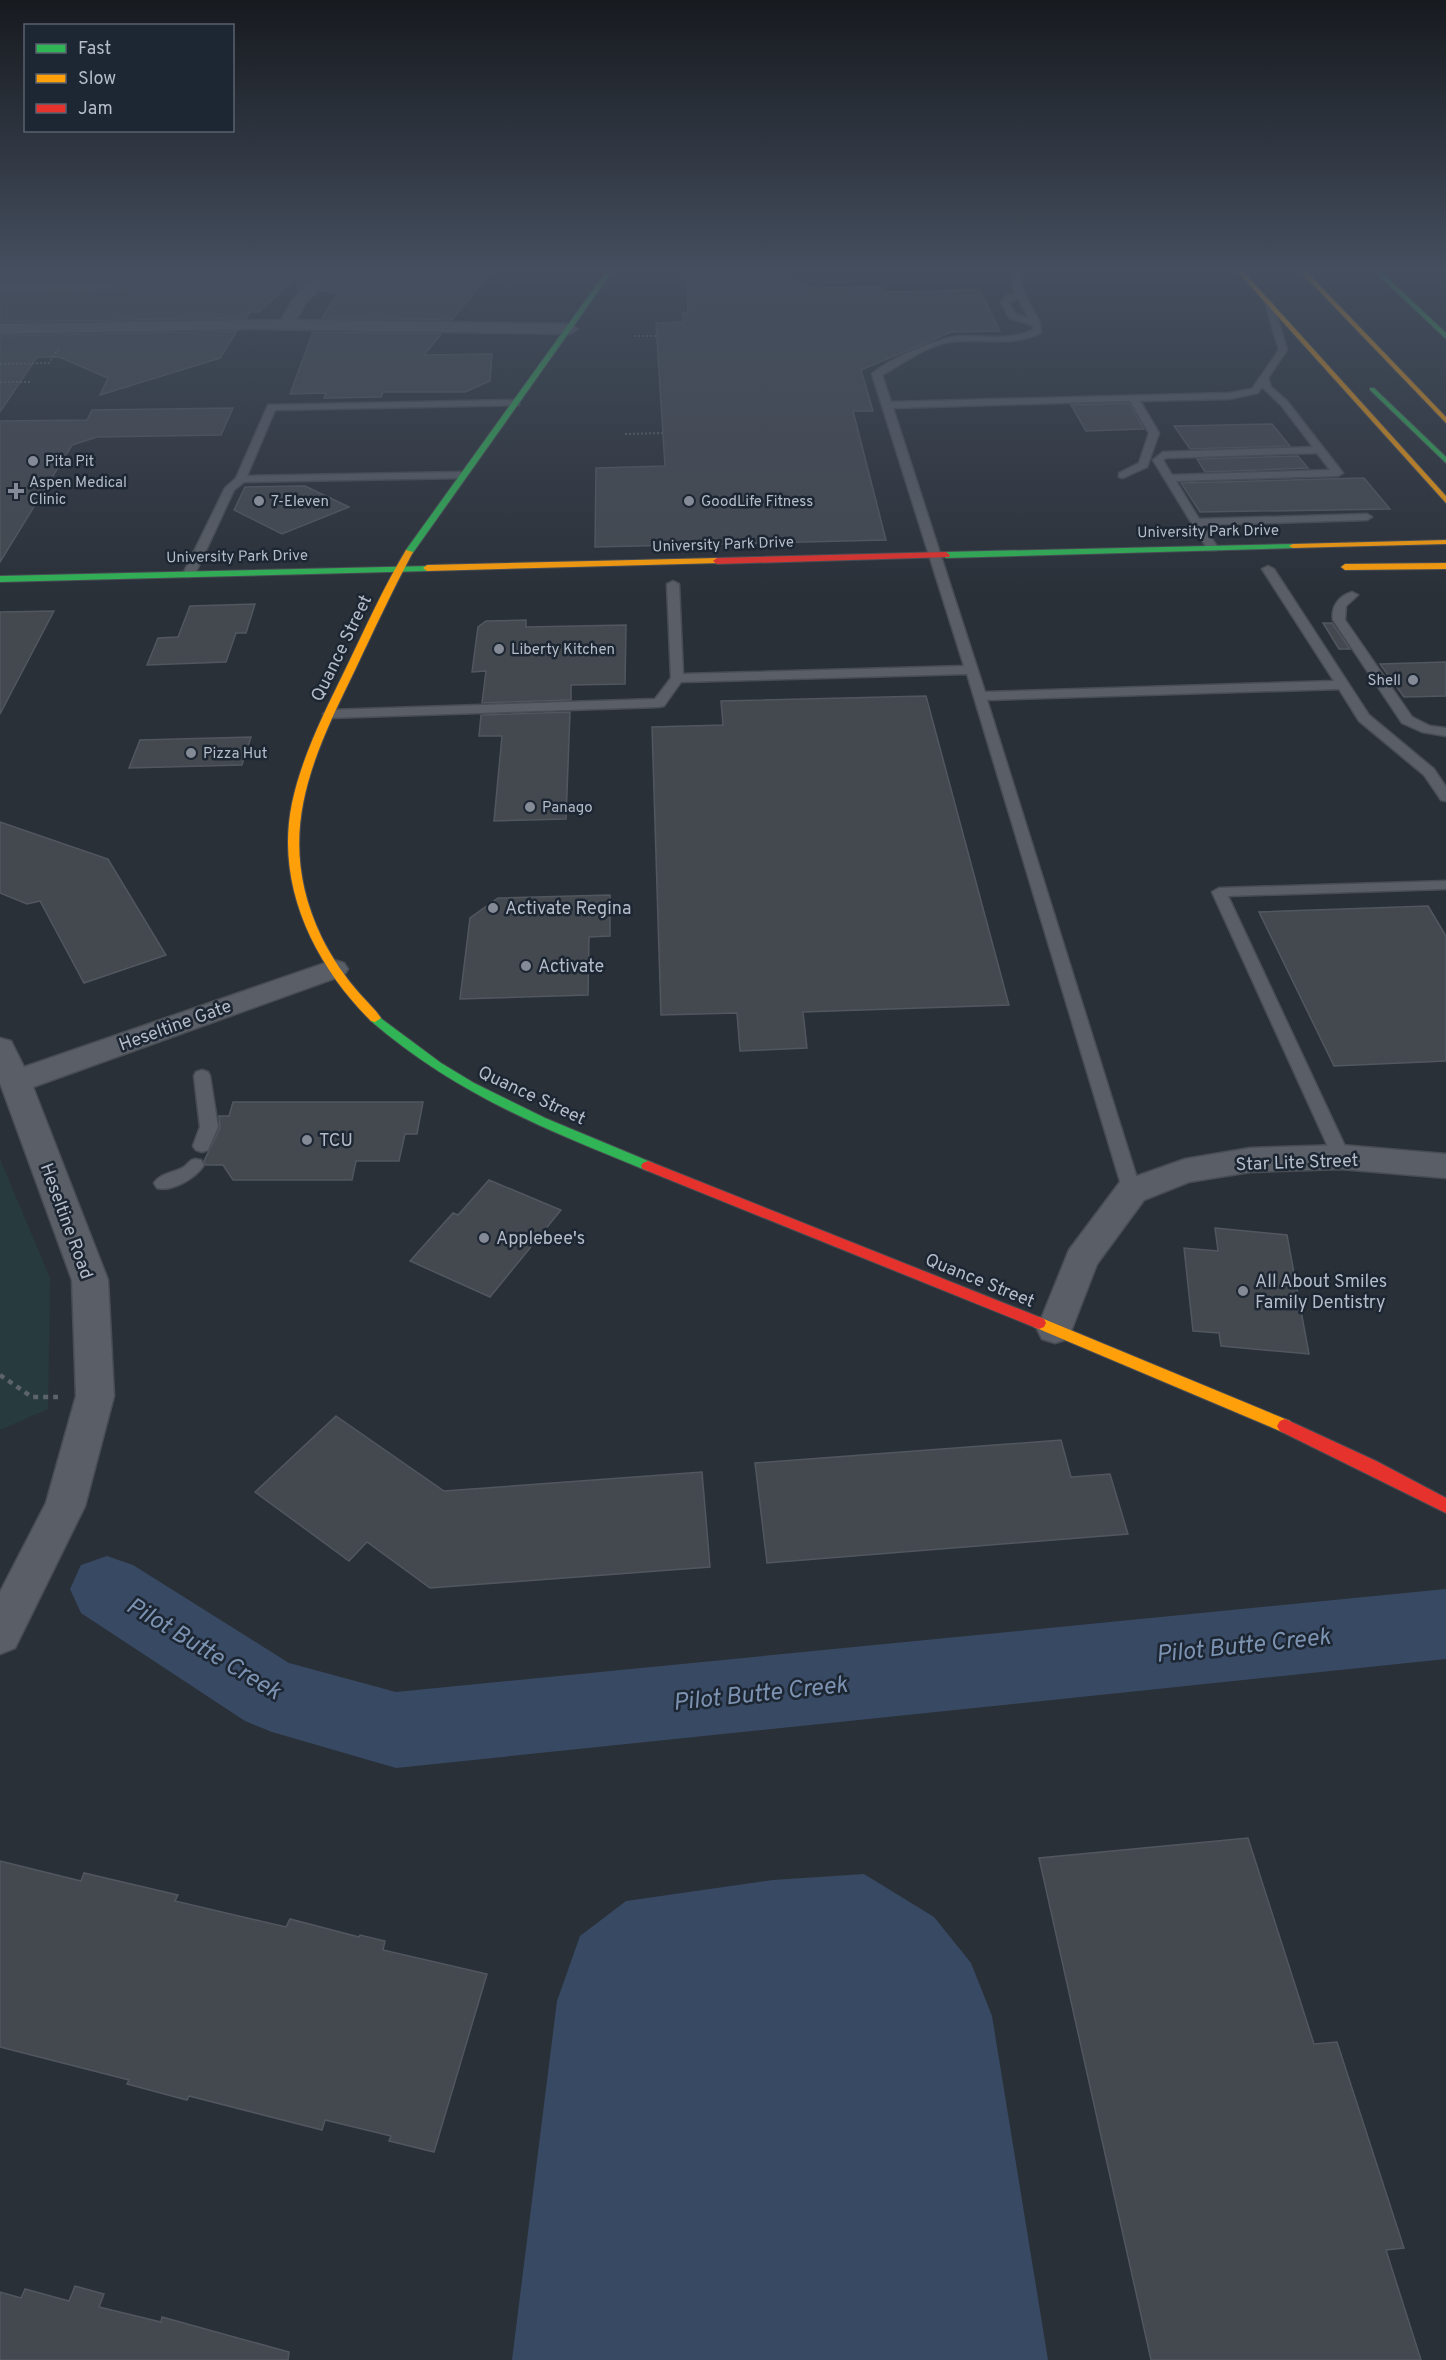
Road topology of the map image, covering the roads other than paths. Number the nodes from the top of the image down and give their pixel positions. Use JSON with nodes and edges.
{"nodes":[{"id":1,"x":533,"y":379,"type":"edge"},
{"id":2,"x":879,"y":379,"type":"edge"},
{"id":3,"x":1264,"y":379,"type":"joint"},
{"id":4,"x":1337,"y":379,"type":"edge"},
{"id":5,"x":1406,"y":379,"type":"edge"},
{"id":6,"x":1365,"y":383,"type":"dead end"},
{"id":7,"x":1133,"y":398,"type":"junction"},
{"id":8,"x":516,"y":403,"type":"junction"},
{"id":9,"x":887,"y":405,"type":"junction"},
{"id":10,"x":1446,"y":421,"type":"edge"},
{"id":11,"x":1320,"y":450,"type":"junction"},
{"id":12,"x":1446,"y":461,"type":"edge"},
{"id":13,"x":462,"y":475,"type":"junction"},
{"id":14,"x":1123,"y":475,"type":"dead end"},
{"id":15,"x":1170,"y":478,"type":"junction"},
{"id":16,"x":241,"y":479,"type":"junction"},
{"id":17,"x":1446,"y":501,"type":"edge"},
{"id":18,"x":1367,"y":517,"type":"dead end"},
{"id":19,"x":1197,"y":522,"type":"junction"},
{"id":20,"x":1446,"y":542,"type":"edge"},
{"id":21,"x":1212,"y":548,"type":"junction"},
{"id":22,"x":934,"y":555,"type":"junction"},
{"id":23,"x":1446,"y":566,"type":"edge"},
{"id":24,"x":1335,"y":567,"type":"dead end"},
{"id":25,"x":1287,"y":568,"type":"dead end"},
{"id":26,"x":398,"y":569,"type":"junction"},
{"id":27,"x":1262,"y":569,"type":"joint"},
{"id":28,"x":189,"y":574,"type":"junction"},
{"id":29,"x":135,"y":575,"type":"junction"},
{"id":30,"x":961,"y":576,"type":"dead end"},
{"id":31,"x":936,"y":577,"type":"junction"},
{"id":32,"x":0,"y":579,"type":"edge"},
{"id":33,"x":673,"y":584,"type":"dead end"},
{"id":34,"x":101,"y":587,"type":"dead end"},
{"id":35,"x":1352,"y":595,"type":"dead end"},
{"id":36,"x":972,"y":670,"type":"junction"},
{"id":37,"x":677,"y":678,"type":"junction"},
{"id":38,"x":1343,"y":685,"type":"junction"},
{"id":39,"x":980,"y":696,"type":"junction"},
{"id":40,"x":329,"y":714,"type":"junction"},
{"id":41,"x":1446,"y":732,"type":"edge"},
{"id":42,"x":1446,"y":796,"type":"edge"},
{"id":43,"x":1446,"y":885,"type":"edge"},
{"id":44,"x":334,"y":969,"type":"junction"},
{"id":45,"x":0,"y":1048,"type":"edge"},
{"id":46,"x":202,"y":1076,"type":"dead end"},
{"id":47,"x":15,"y":1082,"type":"junction"},
{"id":48,"x":202,"y":1146,"type":"dead end"},
{"id":49,"x":1341,"y":1157,"type":"junction"},
{"id":50,"x":195,"y":1165,"type":"dead end"},
{"id":51,"x":1446,"y":1166,"type":"edge"},
{"id":52,"x":163,"y":1183,"type":"dead end"},
{"id":53,"x":1132,"y":1191,"type":"junction"},
{"id":54,"x":1055,"y":1329,"type":"junction"},
{"id":55,"x":1446,"y":1506,"type":"edge"},
{"id":56,"x":0,"y":1634,"type":"edge"}],
"edges":[{"from":1,"to":8,"type":"main road","name":"Quance Street"},
{"from":2,"to":9,"type":"lane"},
{"from":3,"to":7,"type":"lane"},
{"from":3,"to":11,"type":"lane"},
{"from":4,"to":17,"type":"main road"},
{"from":5,"to":10,"type":"main road"},
{"from":6,"to":12,"type":"main road"},
{"from":7,"to":9,"type":"lane"},
{"from":7,"to":14,"type":"lane"},
{"from":8,"to":13,"type":"main road","name":"Quance Street"},
{"from":8,"to":16,"type":"lane"},
{"from":9,"to":22,"type":"lane"},
{"from":11,"to":15,"type":"lane"},
{"from":11,"to":15,"type":"lane"},
{"from":13,"to":16,"type":"lane"},
{"from":13,"to":26,"type":"main road","name":"Quance Street"},
{"from":15,"to":19,"type":"lane"},
{"from":16,"to":28,"type":"lane"},
{"from":18,"to":19,"type":"lane"},
{"from":19,"to":21,"type":"lane"},
{"from":20,"to":21,"type":"main road","name":"University Park Drive"},
{"from":21,"to":22,"type":"main road","name":"University Park Drive"},
{"from":22,"to":26,"type":"main road","name":"University Park Drive"},
{"from":22,"to":31,"type":"lane"},
{"from":23,"to":24,"type":"main road"},
{"from":25,"to":27,"type":"main road"},
{"from":26,"to":28,"type":"main road","name":"University Park Drive"},
{"from":26,"to":40,"type":"main road","name":"Quance Street"},
{"from":27,"to":38,"type":"lane"},
{"from":28,"to":29,"type":"main road","name":"University Park Drive"},
{"from":29,"to":32,"type":"main road","name":"University Park Drive"},
{"from":29,"to":34,"type":"main road"},
{"from":30,"to":31,"type":"main road"},
{"from":31,"to":36,"type":"lane"},
{"from":33,"to":37,"type":"lane"},
{"from":35,"to":41,"type":"lane"},
{"from":36,"to":37,"type":"lane"},
{"from":36,"to":39,"type":"lane"},
{"from":37,"to":40,"type":"lane"},
{"from":38,"to":39,"type":"lane"},
{"from":38,"to":42,"type":"lane"},
{"from":39,"to":53,"type":"lane"},
{"from":40,"to":44,"type":"main road","name":"Quance Street"},
{"from":43,"to":49,"type":"lane"},
{"from":44,"to":47,"type":"street","name":"Heseltine Gate"},
{"from":44,"to":54,"type":"main road","name":"Quance Street"},
{"from":45,"to":47,"type":"street","name":"Heseltine Road"},
{"from":46,"to":48,"type":"lane"},
{"from":47,"to":56,"type":"street","name":"Heseltine Road"},
{"from":49,"to":51,"type":"street","name":"Star Lite Street"},
{"from":49,"to":53,"type":"street","name":"Star Lite Street"},
{"from":50,"to":52,"type":"lane"},
{"from":53,"to":54,"type":"street"},
{"from":54,"to":55,"type":"main road","name":"Quance Street"}]}
